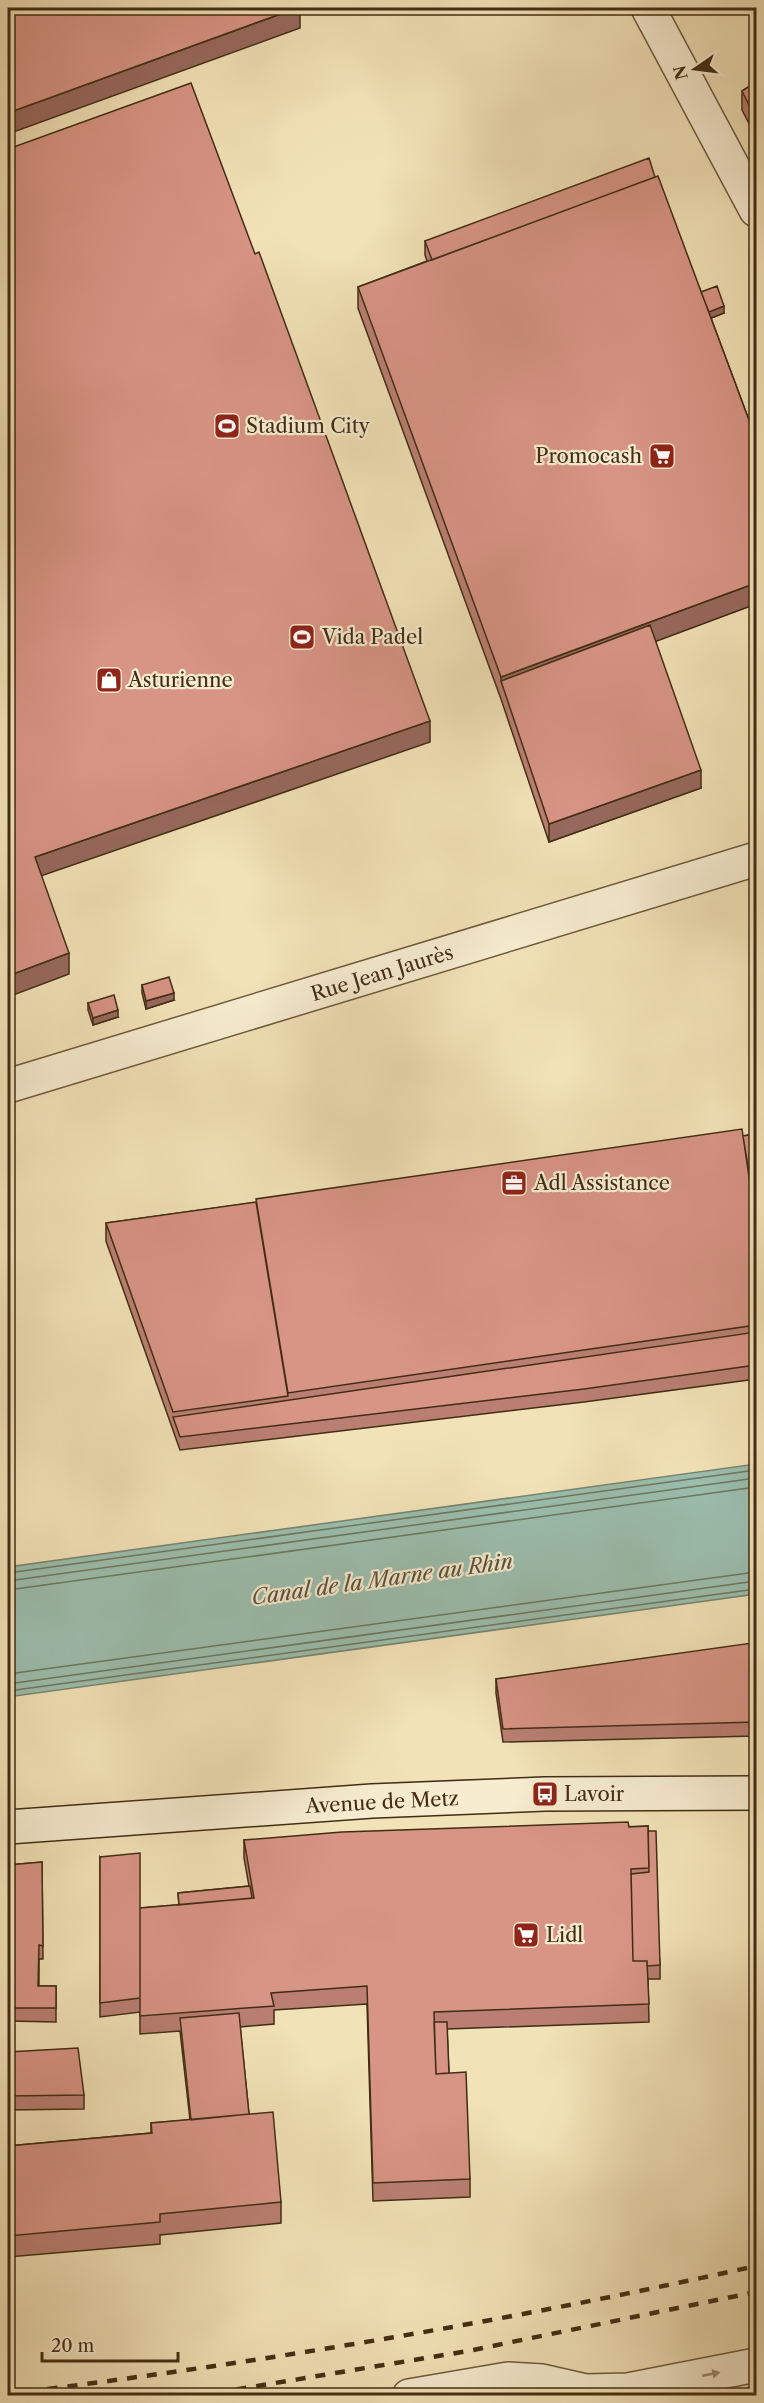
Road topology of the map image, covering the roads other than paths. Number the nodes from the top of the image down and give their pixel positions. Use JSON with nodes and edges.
{"nodes":[{"id":1,"x":648,"y":8,"type":"edge"},
{"id":2,"x":756,"y":210,"type":"edge"},
{"id":3,"x":756,"y":859,"type":"edge"},
{"id":4,"x":8,"y":1086,"type":"edge"},
{"id":5,"x":756,"y":1793,"type":"edge"},
{"id":6,"x":8,"y":1827,"type":"edge"},
{"id":7,"x":756,"y":2365,"type":"edge"},
{"id":8,"x":409,"y":2396,"type":"edge"}],
"edges":[{"from":1,"to":2,"type":"street"},
{"from":3,"to":4,"type":"street","name":"Rue Jean Jaurès"},
{"from":5,"to":6,"type":"street","name":"Avenue de Metz"},
{"from":8,"to":7,"type":"street","one_way":true}]}
